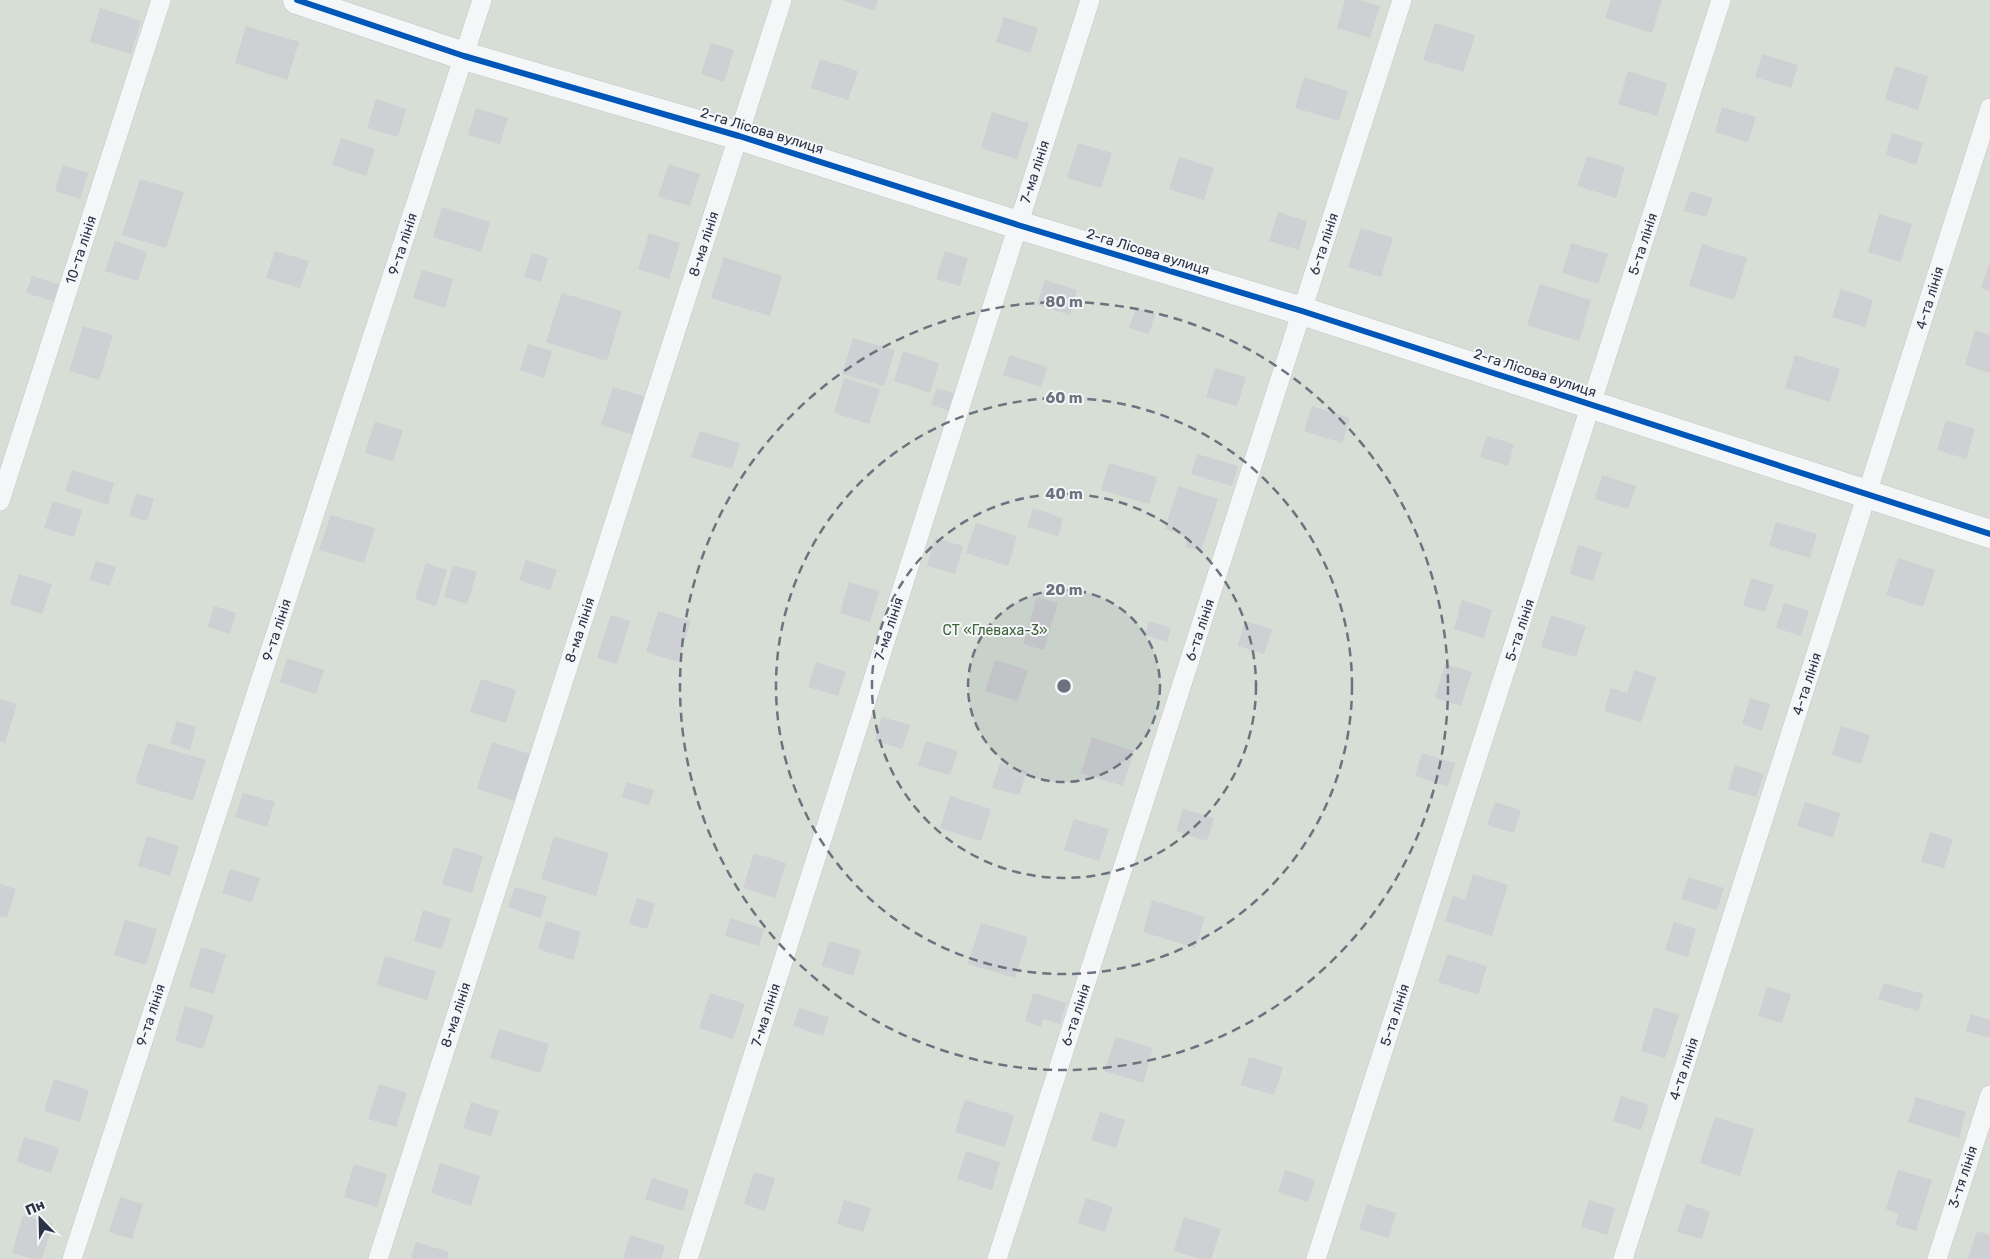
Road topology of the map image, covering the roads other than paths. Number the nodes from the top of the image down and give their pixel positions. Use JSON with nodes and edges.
{"nodes":[{"id":1,"x":161,"y":0,"type":"edge"},
{"id":2,"x":297,"y":0,"type":"edge"},
{"id":3,"x":482,"y":0,"type":"edge"},
{"id":4,"x":782,"y":0,"type":"edge"},
{"id":5,"x":1090,"y":0,"type":"edge"},
{"id":6,"x":1402,"y":0,"type":"edge"},
{"id":7,"x":1720,"y":0,"type":"edge"},
{"id":8,"x":464,"y":56,"type":"junction"},
{"id":9,"x":1990,"y":108,"type":"edge"},
{"id":10,"x":739,"y":136,"type":"junction"},
{"id":11,"x":1018,"y":225,"type":"junction"},
{"id":12,"x":1302,"y":311,"type":"junction"},
{"id":13,"x":1592,"y":405,"type":"junction"},
{"id":14,"x":1868,"y":494,"type":"junction"},
{"id":15,"x":0,"y":501,"type":"edge"},
{"id":16,"x":1990,"y":534,"type":"edge"},
{"id":17,"x":1990,"y":1095,"type":"edge"},
{"id":18,"x":72,"y":1259,"type":"edge"},
{"id":19,"x":378,"y":1259,"type":"edge"},
{"id":20,"x":688,"y":1259,"type":"edge"},
{"id":21,"x":997,"y":1259,"type":"edge"},
{"id":22,"x":1316,"y":1259,"type":"edge"},
{"id":23,"x":1623,"y":1259,"type":"edge"},
{"id":24,"x":1936,"y":1259,"type":"edge"}],
"edges":[{"from":1,"to":15,"type":"lane","name":"10-та лінія"},
{"from":2,"to":8,"type":"street","name":"2-га Лісова вулиця"},
{"from":3,"to":8,"type":"lane","name":"9-та лінія"},
{"from":4,"to":10,"type":"lane","name":"8-ма лінія"},
{"from":5,"to":11,"type":"lane","name":"7-ма лінія"},
{"from":6,"to":12,"type":"lane","name":"6-та лінія"},
{"from":7,"to":13,"type":"lane","name":"5-та лінія"},
{"from":8,"to":10,"type":"street","name":"2-га Лісова вулиця"},
{"from":8,"to":18,"type":"lane","name":"9-та лінія"},
{"from":9,"to":14,"type":"lane","name":"4-та лінія"},
{"from":10,"to":11,"type":"street","name":"2-га Лісова вулиця"},
{"from":10,"to":19,"type":"lane","name":"8-ма лінія"},
{"from":11,"to":12,"type":"street","name":"2-га Лісова вулиця"},
{"from":11,"to":20,"type":"lane","name":"7-ма лінія"},
{"from":12,"to":13,"type":"street","name":"2-га Лісова вулиця"},
{"from":12,"to":21,"type":"lane","name":"6-та лінія"},
{"from":13,"to":14,"type":"street","name":"2-га Лісова вулиця"},
{"from":13,"to":22,"type":"lane","name":"5-та лінія"},
{"from":14,"to":16,"type":"street","name":"2-га Лісова вулиця"},
{"from":14,"to":23,"type":"lane","name":"4-та лінія"},
{"from":17,"to":24,"type":"lane","name":"3-тя лінія"}]}
